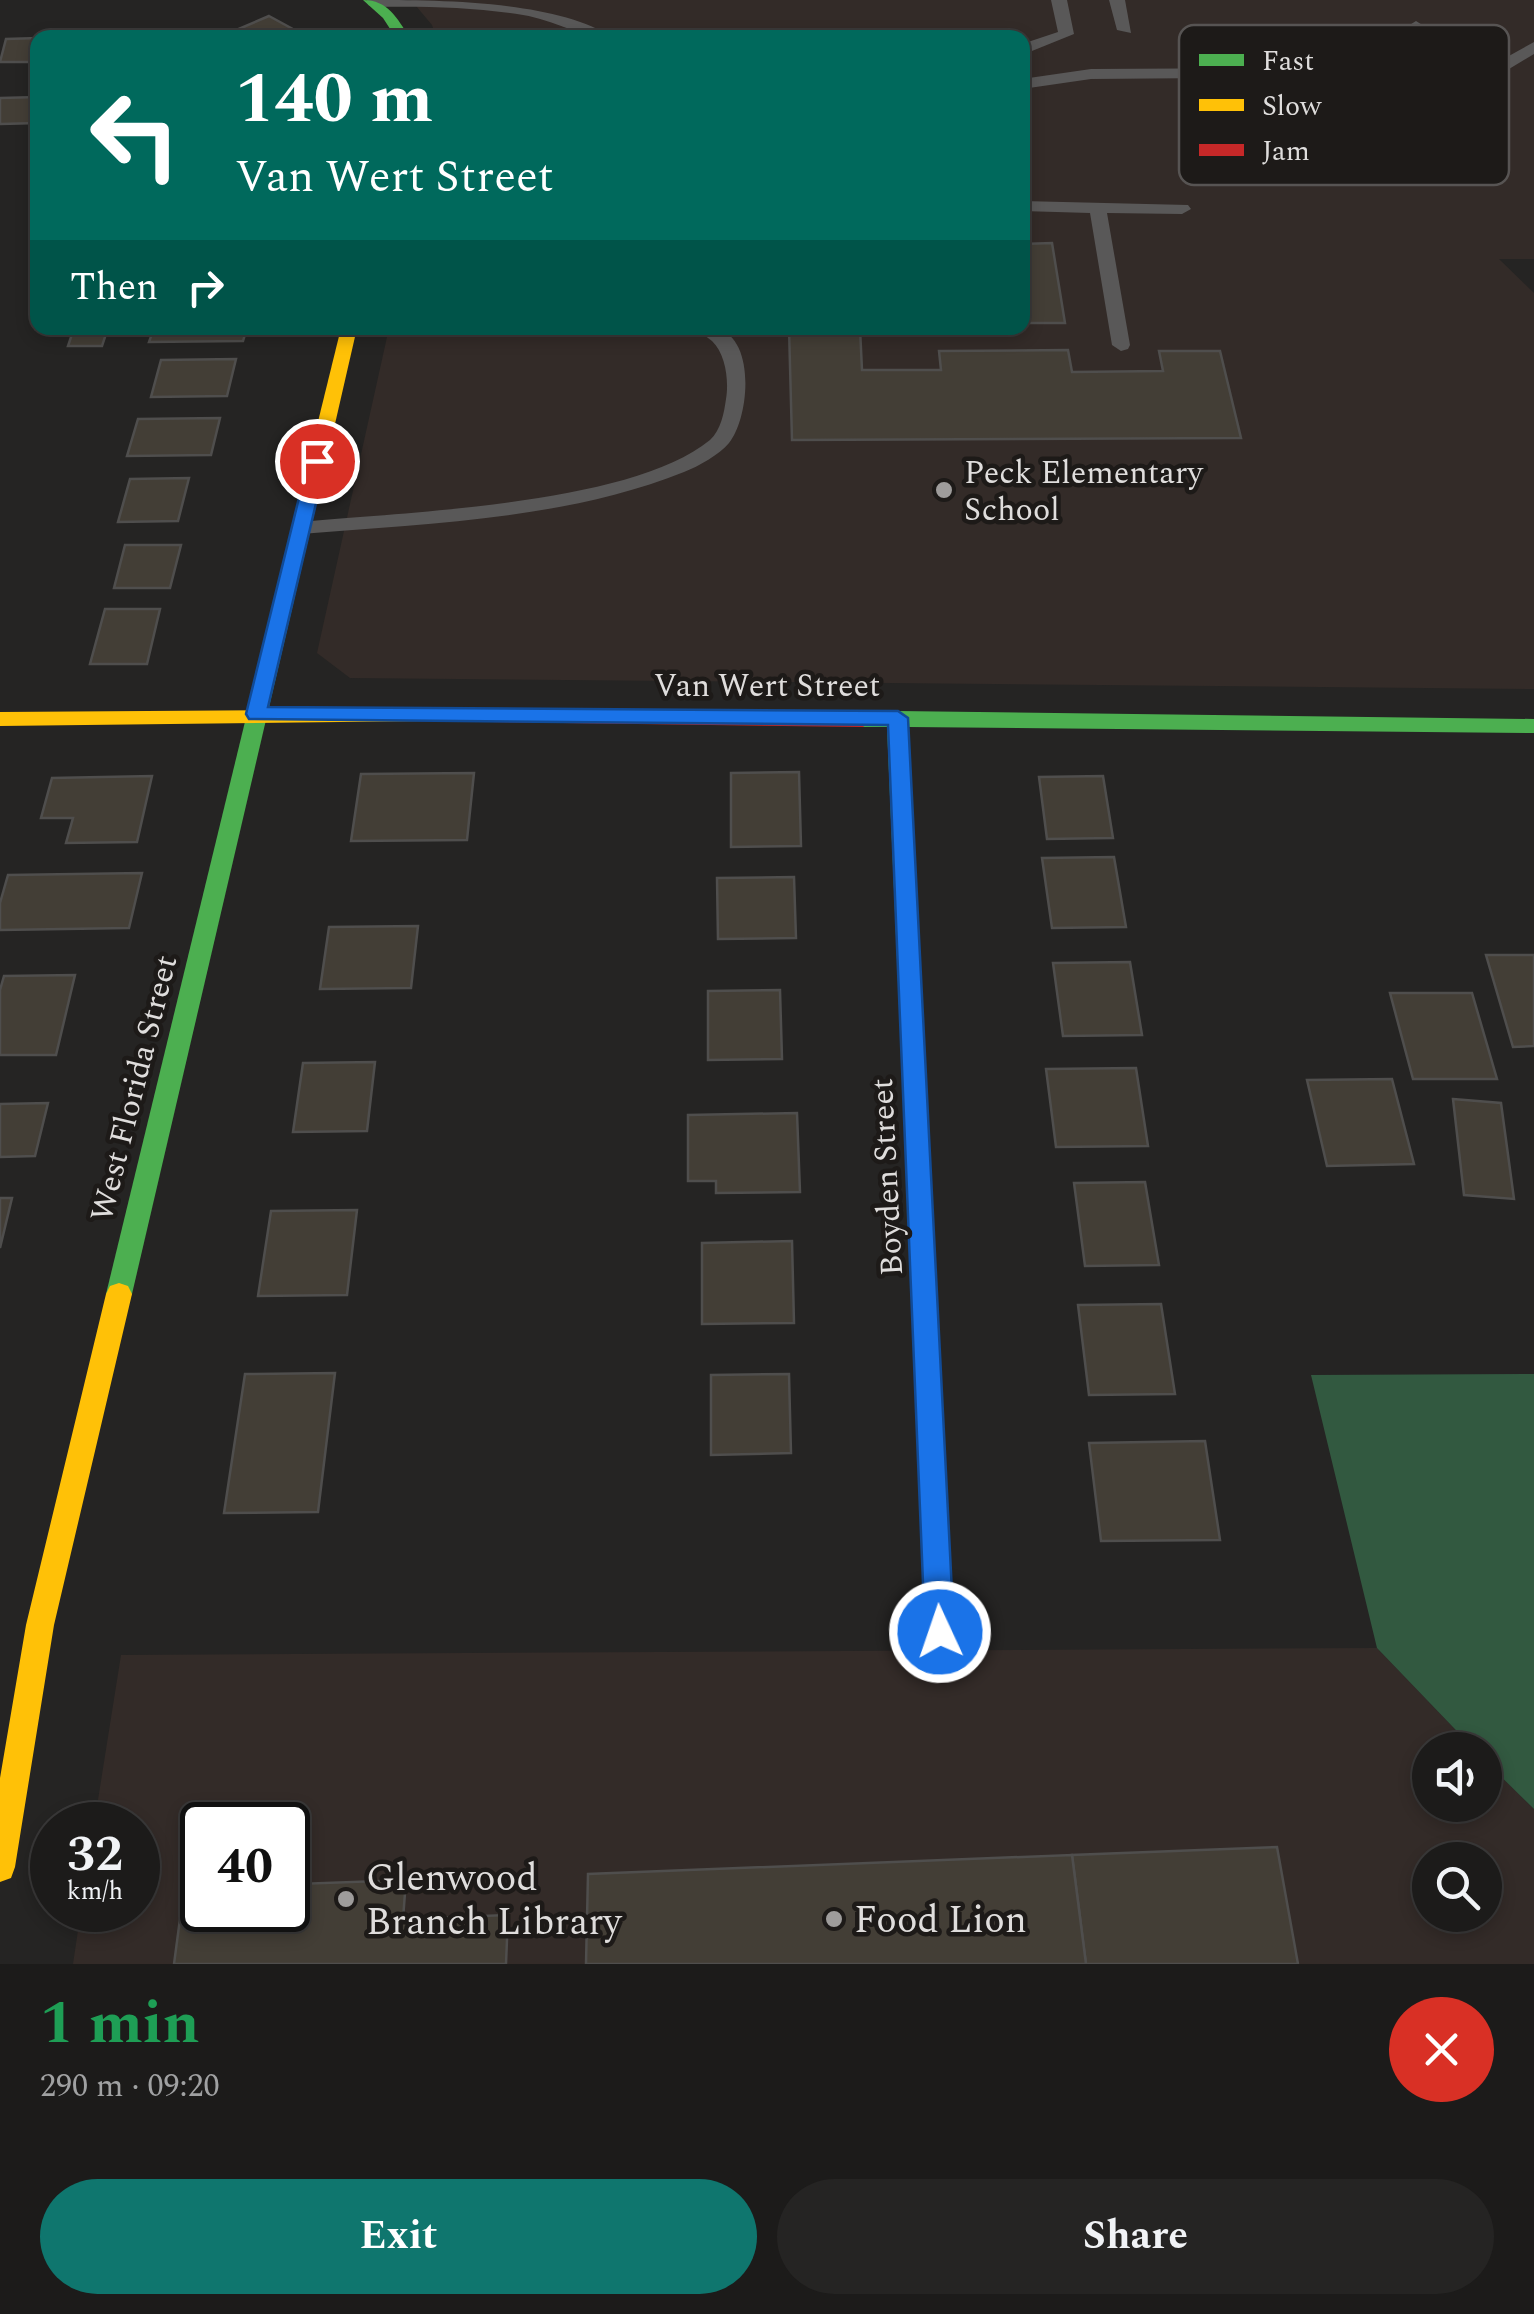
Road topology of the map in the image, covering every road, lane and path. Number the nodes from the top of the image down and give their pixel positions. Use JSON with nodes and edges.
{"nodes":[{"id":1,"x":1060,"y":0,"type":"edge"},
{"id":2,"x":1117,"y":0,"type":"edge"},
{"id":3,"x":372,"y":1,"type":"edge"},
{"id":4,"x":396,"y":30,"type":"edge"},
{"id":5,"x":593,"y":30,"type":"edge"},
{"id":6,"x":1125,"y":30,"type":"dead end"},
{"id":7,"x":1030,"y":47,"type":"edge"},
{"id":8,"x":1534,"y":47,"type":"edge"},
{"id":9,"x":1509,"y":62,"type":"edge"},
{"id":10,"x":1179,"y":73,"type":"edge"},
{"id":11,"x":1030,"y":83,"type":"edge"},
{"id":12,"x":1030,"y":206,"type":"edge"},
{"id":13,"x":1182,"y":209,"type":"dead end"},
{"id":14,"x":1098,"y":210,"type":"junction"},
{"id":15,"x":347,"y":335,"type":"edge"},
{"id":16,"x":715,"y":335,"type":"edge"},
{"id":17,"x":1120,"y":346,"type":"dead end"},
{"id":18,"x":301,"y":528,"type":"junction"},
{"id":19,"x":256,"y":714,"type":"junction"},
{"id":20,"x":898,"y":718,"type":"junction"},
{"id":21,"x":0,"y":719,"type":"edge"},
{"id":22,"x":1534,"y":726,"type":"edge"},
{"id":23,"x":940,"y":1632,"type":"dead end"},
{"id":24,"x":0,"y":1867,"type":"edge"}],
"edges":[{"from":1,"to":7,"type":"lane"},
{"from":2,"to":6,"type":"lane"},
{"from":3,"to":4,"type":"street"},
{"from":3,"to":5,"type":"lane"},
{"from":8,"to":9,"type":"lane"},
{"from":10,"to":11,"type":"lane"},
{"from":12,"to":14,"type":"lane"},
{"from":13,"to":14,"type":"lane"},
{"from":14,"to":17,"type":"lane"},
{"from":15,"to":18,"type":"street","name":"West Florida Street"},
{"from":16,"to":18,"type":"lane"},
{"from":18,"to":19,"type":"street","name":"West Florida Street"},
{"from":19,"to":20,"type":"street","name":"Van Wert Street"},
{"from":19,"to":21,"type":"street","name":"Van Wert Street"},
{"from":19,"to":24,"type":"street","name":"West Florida Street"},
{"from":20,"to":22,"type":"street","name":"Van Wert Street"},
{"from":20,"to":23,"type":"street","name":"Boyden Street"}]}
